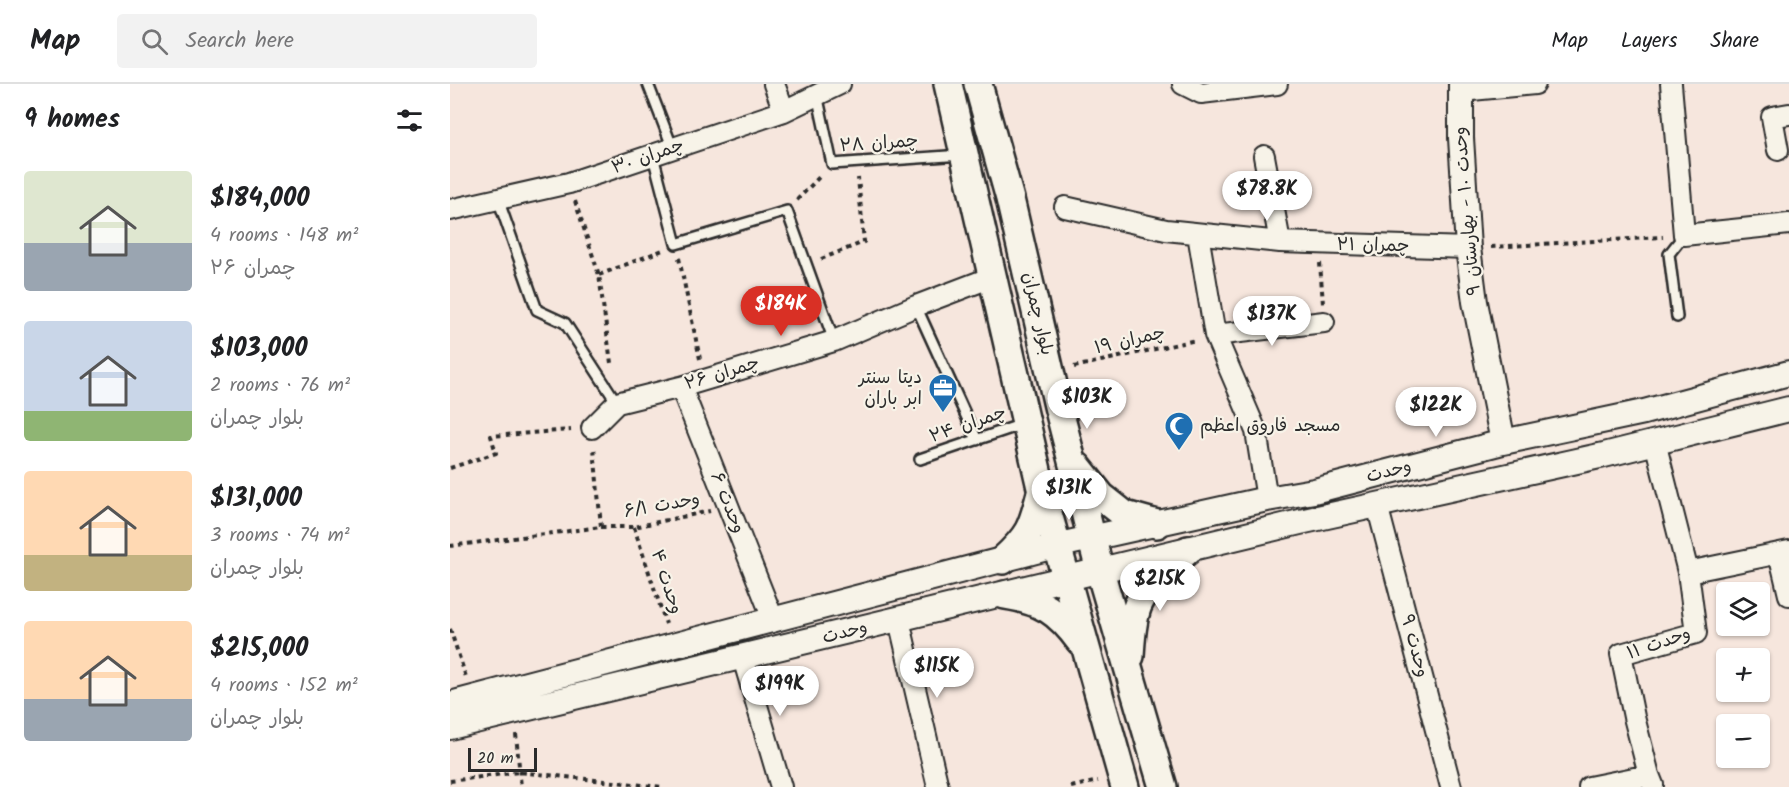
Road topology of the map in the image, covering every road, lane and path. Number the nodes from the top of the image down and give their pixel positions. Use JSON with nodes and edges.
{"nodes":[{"id":1,"x":648,"y":84,"type":"edge"},
{"id":2,"x":774,"y":84,"type":"edge"},
{"id":3,"x":840,"y":84,"type":"edge"},
{"id":4,"x":948,"y":84,"type":"edge"},
{"id":5,"x":978,"y":84,"type":"edge"},
{"id":6,"x":1184,"y":84,"type":"edge"},
{"id":7,"x":1277,"y":84,"type":"edge"},
{"id":8,"x":1535,"y":84,"type":"edge"},
{"id":9,"x":1671,"y":84,"type":"edge"},
{"id":10,"x":1461,"y":88,"type":"edge"},
{"id":11,"x":818,"y":94,"type":"junction"},
{"id":12,"x":784,"y":111,"type":"junction"},
{"id":13,"x":1789,"y":114,"type":"edge"},
{"id":14,"x":673,"y":149,"type":"junction"},
{"id":15,"x":1778,"y":150,"type":"dead end"},
{"id":16,"x":964,"y":155,"type":"junction"},
{"id":17,"x":653,"y":156,"type":"junction"},
{"id":18,"x":1264,"y":156,"type":"dead end"},
{"id":19,"x":856,"y":162,"type":"junction"},
{"id":20,"x":832,"y":164,"type":"junction"},
{"id":21,"x":569,"y":183,"type":"junction"},
{"id":22,"x":498,"y":199,"type":"junction"},
{"id":23,"x":450,"y":204,"type":"edge"},
{"id":24,"x":1065,"y":207,"type":"dead end"},
{"id":25,"x":450,"y":210,"type":"edge"},
{"id":26,"x":787,"y":211,"type":"junction"},
{"id":27,"x":1789,"y":224,"type":"edge"},
{"id":28,"x":1198,"y":234,"type":"junction"},
{"id":29,"x":1684,"y":235,"type":"junction"},
{"id":30,"x":1280,"y":242,"type":"junction"},
{"id":31,"x":676,"y":244,"type":"junction"},
{"id":32,"x":1319,"y":245,"type":"junction"},
{"id":33,"x":1468,"y":248,"type":"junction"},
{"id":34,"x":807,"y":265,"type":"junction"},
{"id":35,"x":599,"y":275,"type":"junction"},
{"id":36,"x":992,"y":277,"type":"junction"},
{"id":37,"x":916,"y":306,"type":"junction"},
{"id":38,"x":1677,"y":317,"type":"dead end"},
{"id":39,"x":1324,"y":322,"type":"joint"},
{"id":40,"x":1215,"y":335,"type":"junction"},
{"id":41,"x":834,"y":341,"type":"junction"},
{"id":42,"x":1050,"y":372,"type":"junction"},
{"id":43,"x":1789,"y":374,"type":"edge"},
{"id":44,"x":704,"y":380,"type":"junction"},
{"id":45,"x":681,"y":387,"type":"junction"},
{"id":46,"x":617,"y":403,"type":"junction"},
{"id":47,"x":1789,"y":409,"type":"edge"},
{"id":48,"x":1026,"y":423,"type":"junction"},
{"id":49,"x":592,"y":428,"type":"junction"},
{"id":50,"x":977,"y":440,"type":"junction"},
{"id":51,"x":1503,"y":442,"type":"junction"},
{"id":52,"x":1654,"y":442,"type":"junction"},
{"id":53,"x":1450,"y":456,"type":"junction"},
{"id":54,"x":920,"y":459,"type":"dead end"},
{"id":55,"x":1072,"y":459,"type":"junction"},
{"id":56,"x":450,"y":468,"type":"edge"},
{"id":57,"x":1370,"y":476,"type":"junction"},
{"id":58,"x":1458,"y":488,"type":"junction"},
{"id":59,"x":1042,"y":492,"type":"junction"},
{"id":60,"x":1268,"y":499,"type":"junction"},
{"id":61,"x":1377,"y":505,"type":"junction"},
{"id":62,"x":728,"y":507,"type":"junction"},
{"id":63,"x":1157,"y":524,"type":"junction"},
{"id":64,"x":601,"y":527,"type":"junction"},
{"id":65,"x":634,"y":527,"type":"junction"},
{"id":66,"x":1092,"y":538,"type":"junction"},
{"id":67,"x":450,"y":546,"type":"edge"},
{"id":68,"x":1055,"y":546,"type":"junction"},
{"id":69,"x":1188,"y":550,"type":"junction"},
{"id":70,"x":1784,"y":552,"type":"edge"},
{"id":71,"x":1003,"y":560,"type":"junction"},
{"id":72,"x":1100,"y":571,"type":"junction"},
{"id":73,"x":1688,"y":572,"type":"junction"},
{"id":74,"x":1065,"y":580,"type":"junction"},
{"id":75,"x":1005,"y":595,"type":"junction"},
{"id":76,"x":1789,"y":595,"type":"edge"},
{"id":77,"x":773,"y":620,"type":"junction"},
{"id":78,"x":899,"y":621,"type":"junction"},
{"id":79,"x":450,"y":629,"type":"edge"},
{"id":80,"x":672,"y":644,"type":"junction"},
{"id":81,"x":1085,"y":649,"type":"junction"},
{"id":82,"x":743,"y":658,"type":"junction"},
{"id":83,"x":1130,"y":672,"type":"junction"},
{"id":84,"x":509,"y":688,"type":"junction"},
{"id":85,"x":461,"y":701,"type":"edge"},
{"id":86,"x":514,"y":712,"type":"junction"},
{"id":87,"x":450,"y":727,"type":"edge"},
{"id":88,"x":519,"y":772,"type":"junction"},
{"id":89,"x":450,"y":781,"type":"edge"},
{"id":90,"x":1651,"y":781,"type":"edge"},
{"id":91,"x":520,"y":787,"type":"edge"},
{"id":92,"x":662,"y":787,"type":"edge"},
{"id":93,"x":781,"y":787,"type":"edge"},
{"id":94,"x":938,"y":787,"type":"edge"},
{"id":95,"x":1125,"y":787,"type":"edge"},
{"id":96,"x":1163,"y":787,"type":"edge"},
{"id":97,"x":1450,"y":787,"type":"edge"},
{"id":98,"x":1589,"y":787,"type":"edge"}],
"edges":[{"from":1,"to":14,"type":"lane"},
{"from":2,"to":12,"type":"street"},
{"from":3,"to":11,"type":"street","name":"چمران ۳۰"},
{"from":4,"to":16,"type":"main road","name":"بلوار چمران"},
{"from":5,"to":42,"type":"main road","name":"بلوار چمران"},
{"from":6,"to":7,"type":"street"},
{"from":8,"to":10,"type":"street"},
{"from":9,"to":29,"type":"street"},
{"from":10,"to":33,"type":"street","name":"وحدت ۱۰ - بهارستان ۹"},
{"from":11,"to":12,"type":"street","name":"چمران ۳۰"},
{"from":11,"to":20,"type":"lane","name":"چمران ۲۸"},
{"from":12,"to":14,"type":"street","name":"چمران ۳۰"},
{"from":13,"to":15,"type":"street"},
{"from":14,"to":17,"type":"street","name":"چمران ۳۰"},
{"from":16,"to":19,"type":"lane","name":"چمران ۲۸"},
{"from":16,"to":36,"type":"main road","name":"بلوار چمران"},
{"from":17,"to":21,"type":"street","name":"چمران ۳۰"},
{"from":17,"to":31,"type":"lane"},
{"from":18,"to":30,"type":"street"},
{"from":19,"to":20,"type":"lane","name":"چمران ۲۸"},
{"from":19,"to":34,"type":"path"},
{"from":20,"to":26,"type":"path"},
{"from":21,"to":22,"type":"street","name":"چمران ۳۰"},
{"from":21,"to":35,"type":"path"},
{"from":22,"to":25,"type":"street","name":"چمران ۳۰"},
{"from":22,"to":46,"type":"lane"},
{"from":23,"to":25,"type":"street"},
{"from":24,"to":28,"type":"street","name":"چمران ۲۱"},
{"from":26,"to":31,"type":"lane"},
{"from":26,"to":34,"type":"lane"},
{"from":27,"to":29,"type":"street"},
{"from":28,"to":30,"type":"street","name":"چمران ۲۱"},
{"from":28,"to":40,"type":"street"},
{"from":29,"to":33,"type":"path"},
{"from":29,"to":38,"type":"lane"},
{"from":30,"to":32,"type":"street","name":"چمران ۲۱"},
{"from":31,"to":35,"type":"path"},
{"from":31,"to":44,"type":"path"},
{"from":32,"to":33,"type":"street","name":"چمران ۲۱"},
{"from":32,"to":39,"type":"path"},
{"from":33,"to":51,"type":"street","name":"وحدت ۱۰ - بهارستان ۹"},
{"from":34,"to":41,"type":"lane"},
{"from":35,"to":46,"type":"path"},
{"from":36,"to":37,"type":"street","name":"چمران ۲۶"},
{"from":36,"to":48,"type":"main road","name":"بلوار چمران"},
{"from":37,"to":41,"type":"street","name":"چمران ۲۶"},
{"from":37,"to":50,"type":"lane"},
{"from":39,"to":40,"type":"street"},
{"from":40,"to":42,"type":"path","name":"چمران ۱۹"},
{"from":40,"to":60,"type":"street"},
{"from":41,"to":44,"type":"street","name":"چمران ۲۶"},
{"from":42,"to":55,"type":"main road","name":"بلوار چمران"},
{"from":43,"to":51,"type":"street","name":"وحدت"},
{"from":44,"to":45,"type":"street","name":"چمران ۲۶"},
{"from":45,"to":46,"type":"street","name":"چمران ۲۶"},
{"from":45,"to":62,"type":"street","name":"وحدت ۶"},
{"from":46,"to":49,"type":"street"},
{"from":47,"to":52,"type":"street","name":"وحدت"},
{"from":48,"to":50,"type":"lane","name":"چمران ۲۴"},
{"from":48,"to":59,"type":"main road","name":"بلوار چمران"},
{"from":49,"to":56,"type":"path"},
{"from":49,"to":64,"type":"path"},
{"from":50,"to":54,"type":"lane","name":"چمران ۲۴"},
{"from":51,"to":53,"type":"street","name":"وحدت"},
{"from":52,"to":58,"type":"street","name":"وحدت"},
{"from":52,"to":73,"type":"street","name":"وحدت ۱۱"},
{"from":53,"to":57,"type":"street","name":"وحدت"},
{"from":53,"to":58,"type":"street"},
{"from":55,"to":63,"type":"main road"},
{"from":55,"to":66,"type":"main road","name":"بلوار چمران"},
{"from":57,"to":60,"type":"street","name":"وحدت"},
{"from":57,"to":61,"type":"street"},
{"from":58,"to":61,"type":"street","name":"وحدت"},
{"from":59,"to":68,"type":"main road","name":"بلوار چمران"},
{"from":59,"to":71,"type":"main road"},
{"from":60,"to":63,"type":"street","name":"وحدت"},
{"from":61,"to":69,"type":"street","name":"وحدت"},
{"from":61,"to":97,"type":"street","name":"وحدت ۹"},
{"from":62,"to":65,"type":"path","name":"وحدت ۶/۱"},
{"from":62,"to":77,"type":"street","name":"وحدت ۶"},
{"from":63,"to":66,"type":"street","name":"وحدت"},
{"from":64,"to":65,"type":"path","name":"وحدت ۶/۱"},
{"from":64,"to":67,"type":"path","name":"وحدت ۶/۱"},
{"from":65,"to":80,"type":"path","name":"وحدت ۴"},
{"from":66,"to":68,"type":"street","name":"وحدت"},
{"from":66,"to":72,"type":"main road","name":"بلوار چمران"},
{"from":68,"to":71,"type":"street","name":"وحدت"},
{"from":68,"to":74,"type":"main road","name":"بلوار چمران"},
{"from":69,"to":72,"type":"street","name":"وحدت"},
{"from":69,"to":83,"type":"main road"},
{"from":70,"to":73,"type":"street"},
{"from":70,"to":76,"type":"street"},
{"from":71,"to":77,"type":"street","name":"وحدت"},
{"from":72,"to":74,"type":"street","name":"وحدت"},
{"from":72,"to":83,"type":"main road","name":"بلوار چمران"},
{"from":73,"to":90,"type":"street","name":"وحدت ۱۱"},
{"from":74,"to":75,"type":"street","name":"وحدت"},
{"from":74,"to":81,"type":"main road","name":"بلوار چمران"},
{"from":75,"to":78,"type":"street","name":"وحدت"},
{"from":75,"to":81,"type":"main road"},
{"from":77,"to":80,"type":"street","name":"وحدت"},
{"from":78,"to":82,"type":"street","name":"وحدت"},
{"from":78,"to":94,"type":"street"},
{"from":79,"to":85,"type":"path"},
{"from":80,"to":84,"type":"street","name":"وحدت"},
{"from":81,"to":95,"type":"main road","name":"بلوار چمران"},
{"from":82,"to":86,"type":"street","name":"وحدت"},
{"from":82,"to":93,"type":"street"},
{"from":83,"to":96,"type":"main road","name":"بلوار چمران"},
{"from":84,"to":85,"type":"street","name":"وحدت"},
{"from":84,"to":86,"type":"street"},
{"from":86,"to":87,"type":"street","name":"وحدت"},
{"from":86,"to":88,"type":"path"},
{"from":88,"to":89,"type":"path"},
{"from":88,"to":91,"type":"path"},
{"from":88,"to":92,"type":"path"},
{"from":90,"to":98,"type":"street"}]}
